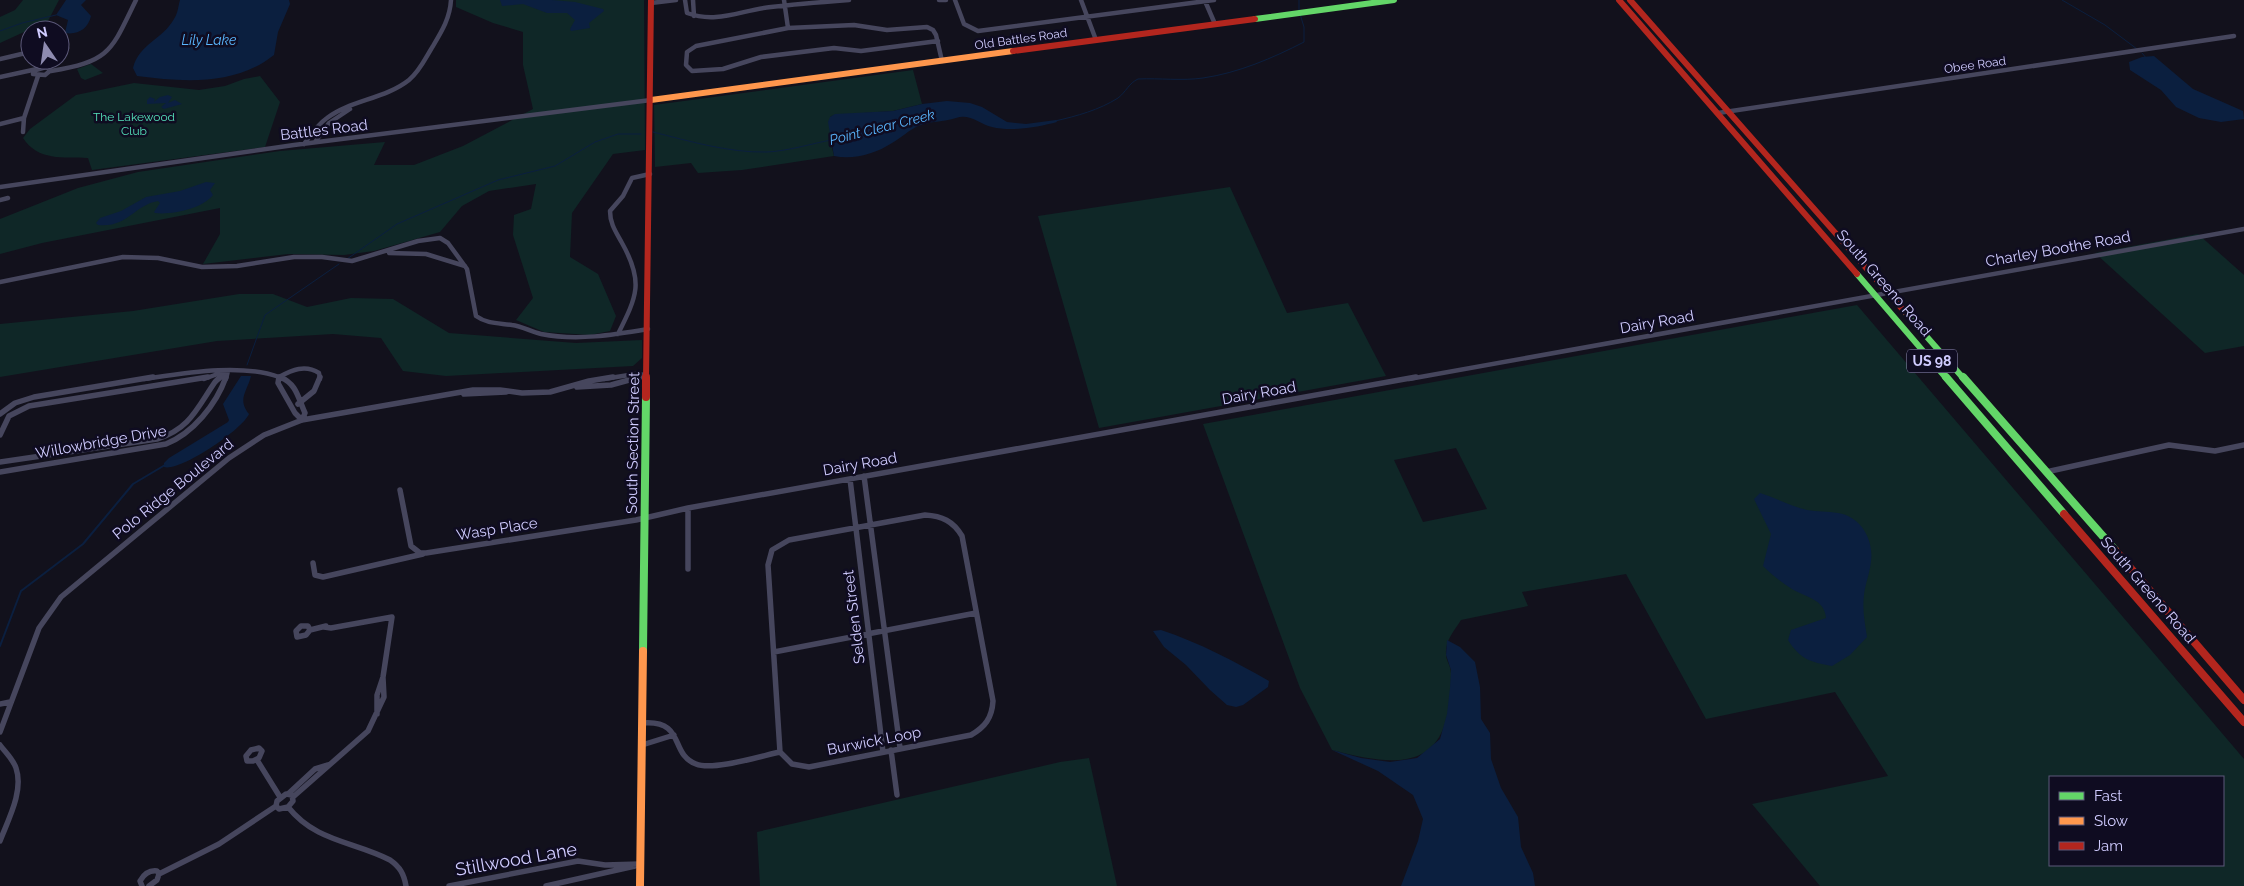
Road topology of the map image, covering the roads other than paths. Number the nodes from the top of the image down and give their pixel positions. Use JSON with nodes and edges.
{"nodes":[{"id":1,"x":136,"y":0,"type":"edge"},
{"id":2,"x":451,"y":0,"type":"edge"},
{"id":3,"x":676,"y":0,"type":"edge"},
{"id":4,"x":685,"y":0,"type":"edge"},
{"id":5,"x":693,"y":0,"type":"edge"},
{"id":6,"x":784,"y":0,"type":"edge"},
{"id":7,"x":849,"y":0,"type":"edge"},
{"id":8,"x":939,"y":0,"type":"edge"},
{"id":9,"x":946,"y":0,"type":"edge"},
{"id":10,"x":955,"y":0,"type":"edge"},
{"id":11,"x":1080,"y":0,"type":"edge"},
{"id":12,"x":1173,"y":0,"type":"edge"},
{"id":13,"x":1214,"y":0,"type":"edge"},
{"id":14,"x":1394,"y":0,"type":"edge"},
{"id":15,"x":1619,"y":0,"type":"edge"},
{"id":16,"x":1630,"y":0,"type":"edge"},
{"id":17,"x":651,"y":1,"type":"edge"},
{"id":18,"x":1204,"y":1,"type":"junction"},
{"id":19,"x":1383,"y":1,"type":"edge"},
{"id":20,"x":785,"y":5,"type":"junction"},
{"id":21,"x":1176,"y":5,"type":"junction"},
{"id":22,"x":694,"y":16,"type":"junction"},
{"id":23,"x":1087,"y":17,"type":"junction"},
{"id":24,"x":1215,"y":24,"type":"junction"},
{"id":25,"x":788,"y":28,"type":"junction"},
{"id":26,"x":2234,"y":36,"type":"dead end"},
{"id":27,"x":1096,"y":40,"type":"junction"},
{"id":28,"x":938,"y":41,"type":"junction"},
{"id":29,"x":20,"y":54,"type":"edge"},
{"id":30,"x":0,"y":59,"type":"edge"},
{"id":31,"x":942,"y":61,"type":"junction"},
{"id":32,"x":70,"y":66,"type":"edge"},
{"id":33,"x":33,"y":70,"type":"edge"},
{"id":34,"x":36,"y":70,"type":"edge"},
{"id":35,"x":48,"y":70,"type":"edge"},
{"id":36,"x":33,"y":73,"type":"junction"},
{"id":37,"x":38,"y":76,"type":"junction"},
{"id":38,"x":0,"y":79,"type":"edge"},
{"id":39,"x":651,"y":100,"type":"junction"},
{"id":40,"x":361,"y":103,"type":"junction"},
{"id":41,"x":1728,"y":112,"type":"junction"},
{"id":42,"x":1718,"y":114,"type":"junction"},
{"id":43,"x":24,"y":118,"type":"junction"},
{"id":44,"x":0,"y":124,"type":"edge"},
{"id":45,"x":23,"y":132,"type":"dead end"},
{"id":46,"x":315,"y":142,"type":"junction"},
{"id":47,"x":304,"y":144,"type":"junction"},
{"id":48,"x":650,"y":174,"type":"junction"},
{"id":49,"x":0,"y":187,"type":"edge"},
{"id":50,"x":8,"y":198,"type":"dead end"},
{"id":51,"x":0,"y":200,"type":"edge"},
{"id":52,"x":2244,"y":228,"type":"edge"},
{"id":53,"x":383,"y":253,"type":"junction"},
{"id":54,"x":465,"y":266,"type":"junction"},
{"id":55,"x":0,"y":282,"type":"edge"},
{"id":56,"x":1886,"y":293,"type":"junction"},
{"id":57,"x":1876,"y":295,"type":"junction"},
{"id":58,"x":648,"y":329,"type":"junction"},
{"id":59,"x":618,"y":334,"type":"junction"},
{"id":60,"x":228,"y":371,"type":"junction"},
{"id":61,"x":647,"y":375,"type":"junction"},
{"id":62,"x":279,"y":377,"type":"junction"},
{"id":63,"x":151,"y":378,"type":"junction"},
{"id":64,"x":92,"y":388,"type":"junction"},
{"id":65,"x":148,"y":388,"type":"junction"},
{"id":66,"x":89,"y":396,"type":"junction"},
{"id":67,"x":300,"y":403,"type":"junction"},
{"id":68,"x":210,"y":405,"type":"junction"},
{"id":69,"x":198,"y":406,"type":"junction"},
{"id":70,"x":293,"y":406,"type":"junction"},
{"id":71,"x":0,"y":415,"type":"edge"},
{"id":72,"x":9,"y":416,"type":"junction"},
{"id":73,"x":302,"y":420,"type":"junction"},
{"id":74,"x":0,"y":435,"type":"edge"},
{"id":75,"x":156,"y":440,"type":"junction"},
{"id":76,"x":2244,"y":445,"type":"edge"},
{"id":77,"x":153,"y":448,"type":"junction"},
{"id":78,"x":70,"y":453,"type":"junction"},
{"id":79,"x":67,"y":461,"type":"junction"},
{"id":80,"x":0,"y":462,"type":"edge"},
{"id":81,"x":0,"y":472,"type":"edge"},
{"id":82,"x":2045,"y":472,"type":"junction"},
{"id":83,"x":864,"y":476,"type":"junction"},
{"id":84,"x":850,"y":479,"type":"junction"},
{"id":85,"x":400,"y":490,"type":"dead end"},
{"id":86,"x":688,"y":508,"type":"junction"},
{"id":87,"x":646,"y":516,"type":"junction"},
{"id":88,"x":870,"y":525,"type":"junction"},
{"id":89,"x":855,"y":528,"type":"junction"},
{"id":90,"x":2107,"y":542,"type":"junction"},
{"id":91,"x":2090,"y":544,"type":"junction"},
{"id":92,"x":426,"y":553,"type":"junction"},
{"id":93,"x":313,"y":563,"type":"dead end"},
{"id":94,"x":688,"y":569,"type":"dead end"},
{"id":95,"x":976,"y":613,"type":"junction"},
{"id":96,"x":310,"y":630,"type":"dead end"},
{"id":97,"x":884,"y":630,"type":"junction"},
{"id":98,"x":868,"y":633,"type":"junction"},
{"id":99,"x":774,"y":652,"type":"junction"},
{"id":100,"x":2244,"y":700,"type":"edge"},
{"id":101,"x":10,"y":702,"type":"junction"},
{"id":102,"x":0,"y":704,"type":"edge"},
{"id":103,"x":2244,"y":722,"type":"edge"},
{"id":104,"x":643,"y":723,"type":"junction"},
{"id":105,"x":0,"y":732,"type":"edge"},
{"id":106,"x":674,"y":735,"type":"junction"},
{"id":107,"x":0,"y":745,"type":"edge"},
{"id":108,"x":642,"y":745,"type":"junction"},
{"id":109,"x":900,"y":748,"type":"junction"},
{"id":110,"x":891,"y":750,"type":"junction"},
{"id":111,"x":780,"y":752,"type":"junction"},
{"id":112,"x":883,"y":752,"type":"junction"},
{"id":113,"x":257,"y":760,"type":"dead end"},
{"id":114,"x":897,"y":794,"type":"dead end"},
{"id":115,"x":291,"y":796,"type":"junction"},
{"id":116,"x":280,"y":797,"type":"junction"},
{"id":117,"x":276,"y":806,"type":"junction"},
{"id":118,"x":288,"y":807,"type":"junction"},
{"id":119,"x":0,"y":841,"type":"edge"},
{"id":120,"x":640,"y":864,"type":"junction"},
{"id":121,"x":159,"y":874,"type":"junction"},
{"id":122,"x":142,"y":886,"type":"edge"},
{"id":123,"x":149,"y":886,"type":"edge"},
{"id":124,"x":406,"y":886,"type":"edge"},
{"id":125,"x":449,"y":886,"type":"edge"},
{"id":126,"x":546,"y":886,"type":"edge"},
{"id":127,"x":640,"y":886,"type":"edge"}],
"edges":[{"from":1,"to":32,"type":"street"},
{"from":2,"to":40,"type":"street"},
{"from":3,"to":17,"type":"street"},
{"from":4,"to":22,"type":"street"},
{"from":5,"to":22,"type":"street"},
{"from":6,"to":20,"type":"street"},
{"from":7,"to":20,"type":"street"},
{"from":8,"to":9,"type":"street"},
{"from":10,"to":23,"type":"street"},
{"from":11,"to":23,"type":"street"},
{"from":12,"to":21,"type":"street"},
{"from":13,"to":18,"type":"street"},
{"from":14,"to":19,"type":"street","name":"Old Battles Road"},
{"from":15,"to":42,"type":"street","name":"South Greeno Road","number":"US 98"},
{"from":16,"to":41,"type":"street","name":"South Greeno Road","number":"US 98"},
{"from":17,"to":39,"type":"street","name":"South Section Street"},
{"from":18,"to":21,"type":"street"},
{"from":18,"to":24,"type":"street"},
{"from":19,"to":24,"type":"street","name":"Old Battles Road"},
{"from":20,"to":22,"type":"street"},
{"from":20,"to":25,"type":"street"},
{"from":21,"to":23,"type":"street"},
{"from":23,"to":27,"type":"street"},
{"from":24,"to":27,"type":"street","name":"Old Battles Road"},
{"from":25,"to":28,"type":"street"},
{"from":25,"to":28,"type":"street"},
{"from":26,"to":41,"type":"street","name":"Obee Road"},
{"from":27,"to":31,"type":"street","name":"Old Battles Road"},
{"from":28,"to":31,"type":"street"},
{"from":29,"to":30,"type":"street"},
{"from":31,"to":39,"type":"street","name":"Old Battles Road"},
{"from":33,"to":38,"type":"street"},
{"from":34,"to":36,"type":"street"},
{"from":35,"to":37,"type":"street"},
{"from":36,"to":37,"type":"street"},
{"from":36,"to":38,"type":"street"},
{"from":37,"to":43,"type":"street"},
{"from":39,"to":46,"type":"street","name":"Battles Road"},
{"from":39,"to":48,"type":"street","name":"South Section Street"},
{"from":40,"to":46,"type":"street"},
{"from":40,"to":47,"type":"street"},
{"from":41,"to":42,"type":"street","name":"Obee Road"},
{"from":41,"to":56,"type":"street","name":"South Greeno Road","number":"US 98"},
{"from":42,"to":57,"type":"street","name":"South Greeno Road","number":"US 98"},
{"from":43,"to":44,"type":"street"},
{"from":43,"to":45,"type":"street"},
{"from":46,"to":47,"type":"street","name":"Battles Road"},
{"from":47,"to":49,"type":"street","name":"Battles Road"},
{"from":48,"to":58,"type":"street","name":"South Section Street"},
{"from":48,"to":59,"type":"street"},
{"from":50,"to":51,"type":"street"},
{"from":52,"to":56,"type":"street","name":"Charley Boothe Road"},
{"from":53,"to":54,"type":"street"},
{"from":53,"to":54,"type":"street"},
{"from":53,"to":55,"type":"street"},
{"from":54,"to":59,"type":"street"},
{"from":56,"to":57,"type":"street","name":"Charley Boothe Road"},
{"from":56,"to":82,"type":"street","name":"South Greeno Road","number":"US 98"},
{"from":57,"to":83,"type":"street","name":"Dairy Road"},
{"from":57,"to":91,"type":"street","name":"South Greeno Road","number":"US 98"},
{"from":58,"to":59,"type":"street"},
{"from":58,"to":61,"type":"street","name":"South Section Street"},
{"from":60,"to":62,"type":"street"},
{"from":60,"to":63,"type":"street"},
{"from":60,"to":65,"type":"street"},
{"from":60,"to":68,"type":"street","name":"Willowbridge Drive"},
{"from":60,"to":69,"type":"street","name":"Willowbridge Drive"},
{"from":61,"to":73,"type":"street","name":"Polo Ridge Boulevard"},
{"from":61,"to":87,"type":"street","name":"South Section Street"},
{"from":62,"to":67,"type":"street"},
{"from":62,"to":67,"type":"street"},
{"from":62,"to":70,"type":"street"},
{"from":63,"to":64,"type":"street"},
{"from":63,"to":65,"type":"street"},
{"from":64,"to":66,"type":"street"},
{"from":64,"to":71,"type":"street"},
{"from":65,"to":66,"type":"street"},
{"from":66,"to":72,"type":"street"},
{"from":67,"to":70,"type":"street"},
{"from":67,"to":73,"type":"street"},
{"from":68,"to":69,"type":"street"},
{"from":68,"to":77,"type":"street","name":"Willowbridge Drive"},
{"from":69,"to":75,"type":"street","name":"Willowbridge Drive"},
{"from":70,"to":73,"type":"street"},
{"from":71,"to":72,"type":"street"},
{"from":72,"to":74,"type":"street"},
{"from":73,"to":101,"type":"street","name":"Polo Ridge Boulevard"},
{"from":75,"to":77,"type":"street"},
{"from":75,"to":78,"type":"street","name":"Willowbridge Drive"},
{"from":76,"to":82,"type":"street"},
{"from":77,"to":79,"type":"street","name":"Willowbridge Drive"},
{"from":78,"to":79,"type":"street"},
{"from":78,"to":80,"type":"street","name":"Willowbridge Drive"},
{"from":79,"to":81,"type":"street","name":"Willowbridge Drive"},
{"from":82,"to":90,"type":"street","name":"South Greeno Road","number":"US 98"},
{"from":83,"to":84,"type":"street","name":"Dairy Road"},
{"from":83,"to":88,"type":"street","name":"Selden Street"},
{"from":84,"to":86,"type":"street","name":"Dairy Road"},
{"from":84,"to":89,"type":"street","name":"Selden Street"},
{"from":85,"to":92,"type":"street"},
{"from":86,"to":87,"type":"street","name":"Dairy Road"},
{"from":86,"to":94,"type":"street"},
{"from":87,"to":92,"type":"street","name":"Wasp Place"},
{"from":87,"to":104,"type":"street","name":"South Section Street"},
{"from":88,"to":89,"type":"street","name":"Burwick Loop"},
{"from":88,"to":95,"type":"street","name":"Burwick Loop"},
{"from":88,"to":97,"type":"street","name":"Selden Street"},
{"from":89,"to":98,"type":"street","name":"Selden Street"},
{"from":89,"to":99,"type":"street","name":"Burwick Loop"},
{"from":90,"to":91,"type":"street"},
{"from":90,"to":100,"type":"street","name":"South Greeno Road","number":"US 98"},
{"from":91,"to":103,"type":"street","name":"South Greeno Road","number":"US 98"},
{"from":92,"to":93,"type":"street","name":"Wasp Place"},
{"from":95,"to":97,"type":"street"},
{"from":95,"to":109,"type":"street","name":"Burwick Loop"},
{"from":96,"to":115,"type":"street"},
{"from":97,"to":98,"type":"street"},
{"from":97,"to":109,"type":"street","name":"Selden Street"},
{"from":98,"to":99,"type":"street"},
{"from":98,"to":112,"type":"street","name":"Selden Street"},
{"from":99,"to":111,"type":"street","name":"Burwick Loop"},
{"from":101,"to":102,"type":"street"},
{"from":101,"to":105,"type":"street","name":"Polo Ridge Boulevard"},
{"from":104,"to":106,"type":"street"},
{"from":104,"to":108,"type":"street","name":"South Section Street"},
{"from":106,"to":108,"type":"street"},
{"from":106,"to":111,"type":"street"},
{"from":107,"to":119,"type":"street"},
{"from":108,"to":120,"type":"street","name":"South Section Street"},
{"from":109,"to":110,"type":"street","name":"Burwick Loop"},
{"from":110,"to":112,"type":"street","name":"Burwick Loop"},
{"from":110,"to":114,"type":"street"},
{"from":111,"to":112,"type":"street","name":"Burwick Loop"},
{"from":113,"to":116,"type":"street"},
{"from":115,"to":116,"type":"street"},
{"from":115,"to":118,"type":"street"},
{"from":116,"to":117,"type":"street"},
{"from":117,"to":118,"type":"street"},
{"from":117,"to":121,"type":"street"},
{"from":118,"to":124,"type":"street"},
{"from":120,"to":125,"type":"street","name":"Stillwood Lane"},
{"from":120,"to":126,"type":"street","name":"Stillwood Lane"},
{"from":120,"to":127,"type":"street","name":"South Section Street"},
{"from":121,"to":122,"type":"street"},
{"from":121,"to":123,"type":"street"}]}
